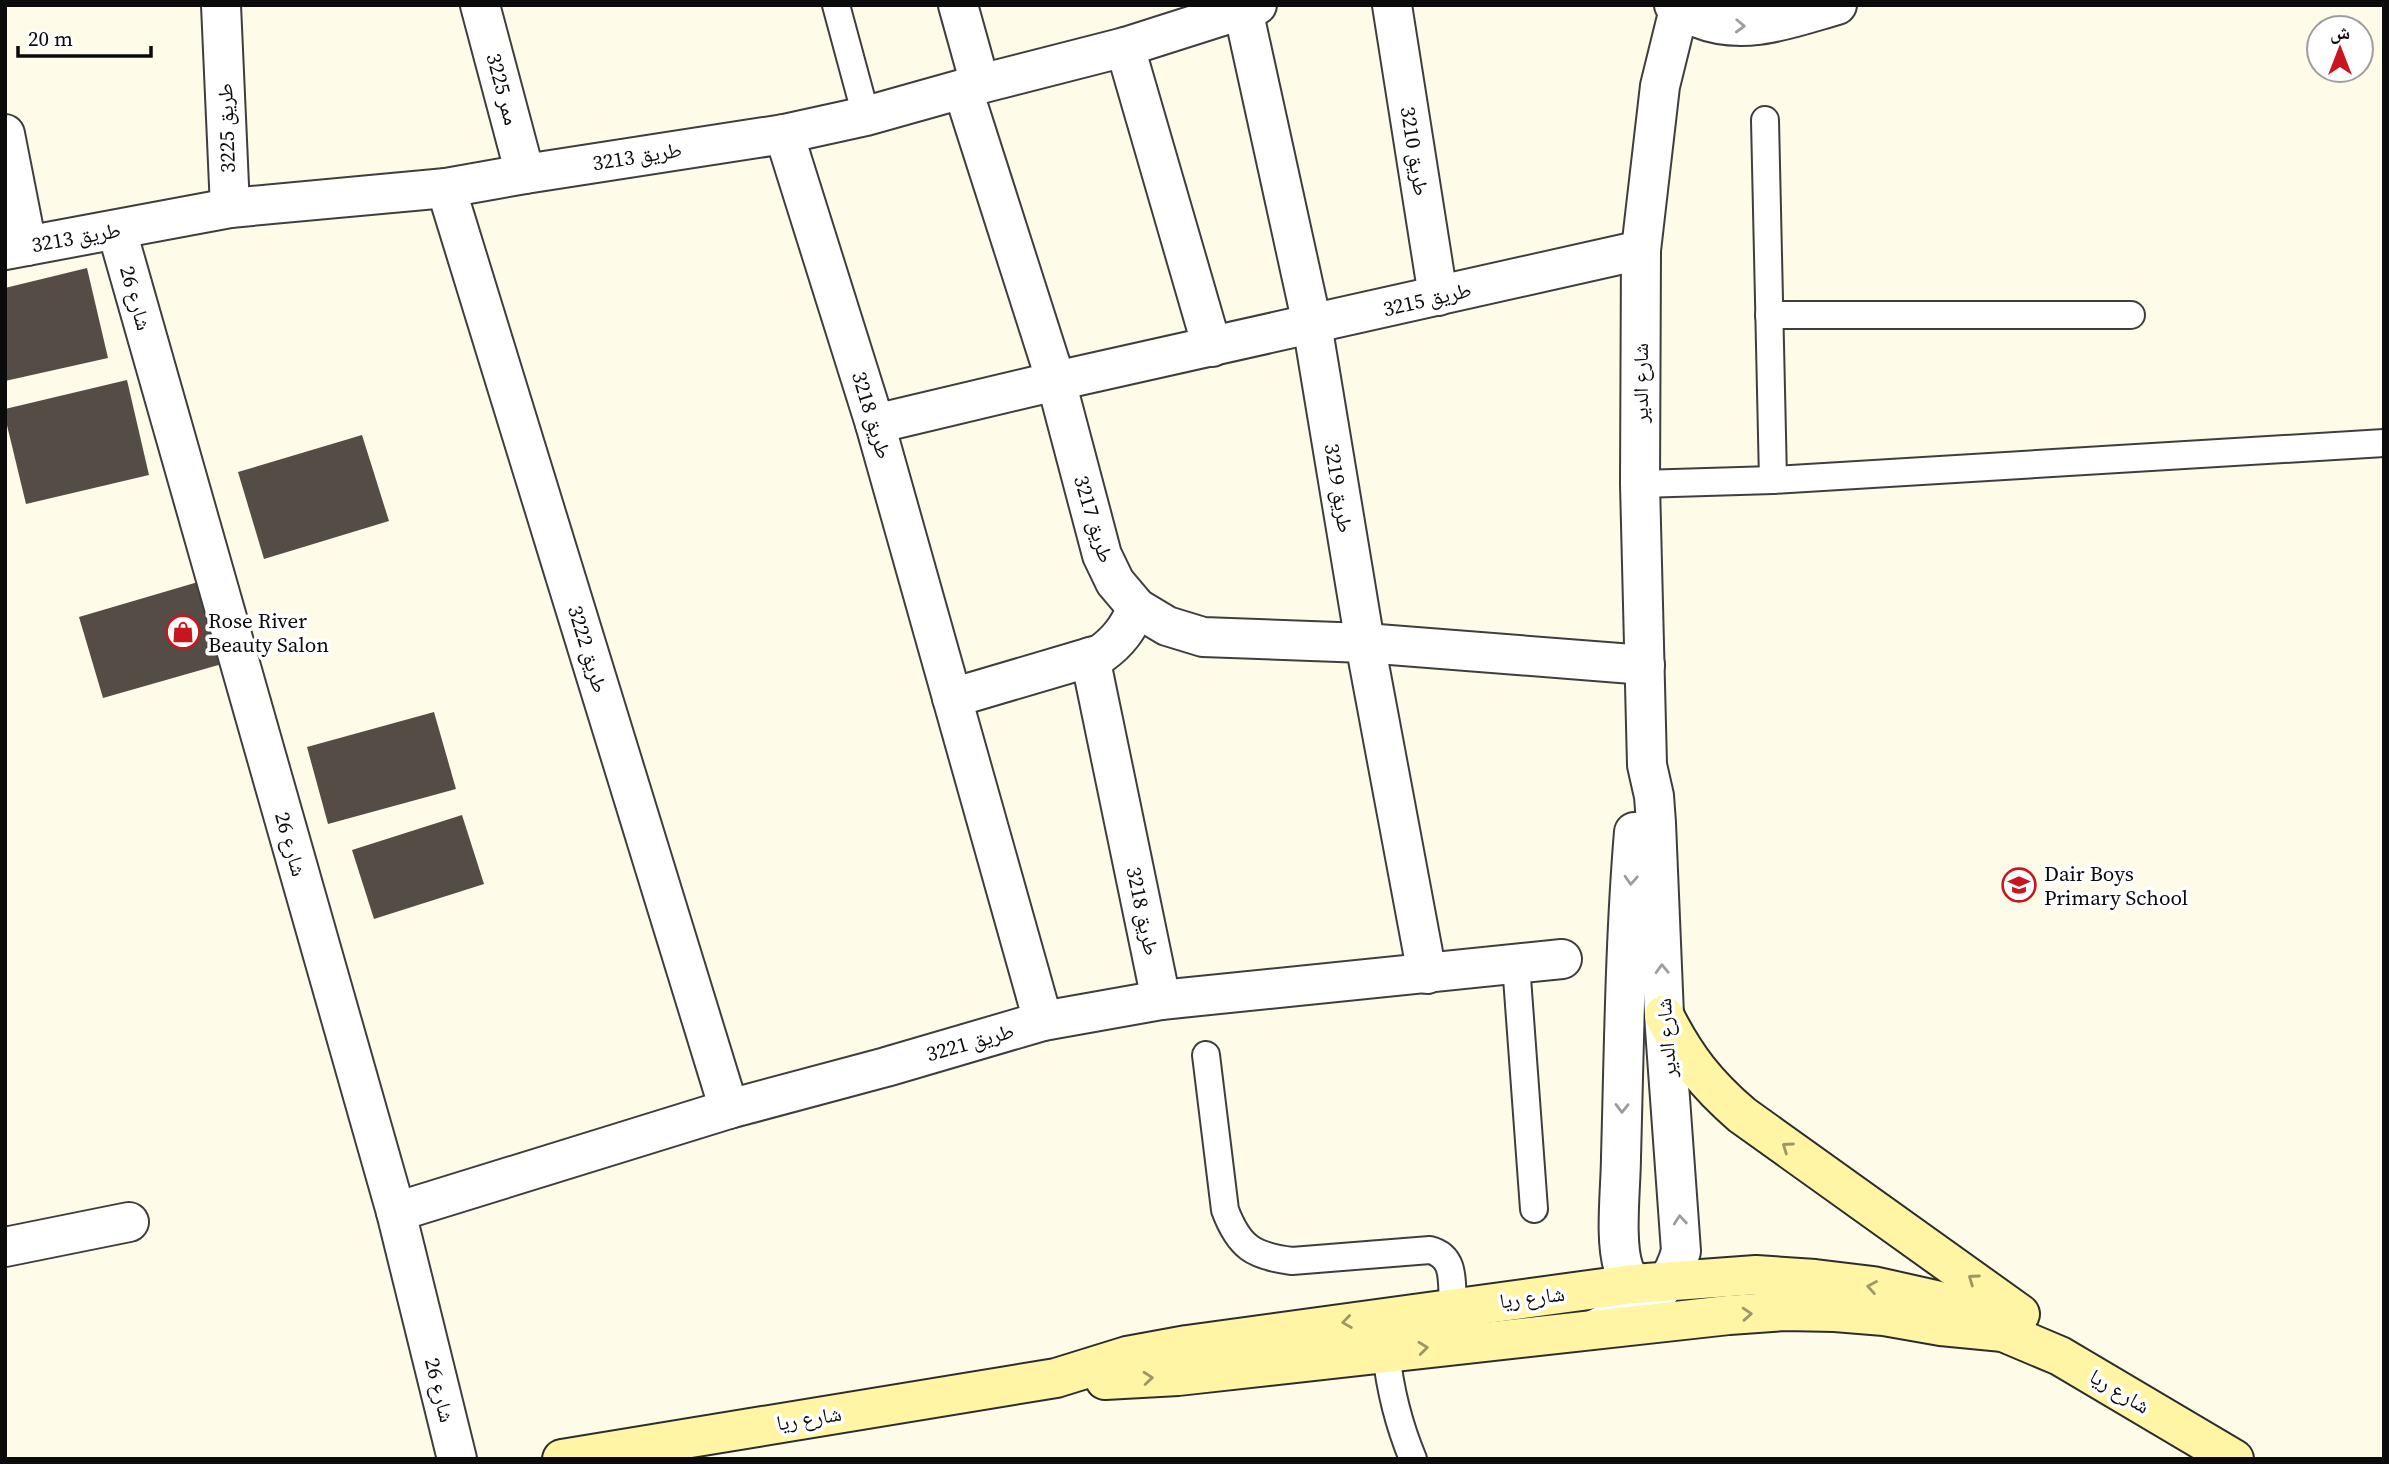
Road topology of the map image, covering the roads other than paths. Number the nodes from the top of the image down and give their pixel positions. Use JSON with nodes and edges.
{"nodes":[{"id":1,"x":221,"y":5,"type":"edge"},
{"id":2,"x":480,"y":5,"type":"edge"},
{"id":3,"x":836,"y":5,"type":"edge"},
{"id":4,"x":958,"y":5,"type":"edge"},
{"id":5,"x":1392,"y":5,"type":"edge"},
{"id":6,"x":1247,"y":6,"type":"edge"},
{"id":7,"x":1677,"y":7,"type":"edge"},
{"id":8,"x":1805,"y":8,"type":"edge"},
{"id":9,"x":1125,"y":47,"type":"junction"},
{"id":10,"x":972,"y":87,"type":"junction"},
{"id":11,"x":866,"y":116,"type":"junction"},
{"id":12,"x":1765,"y":120,"type":"dead end"},
{"id":13,"x":5,"y":134,"type":"edge"},
{"id":14,"x":784,"y":134,"type":"junction"},
{"id":15,"x":526,"y":174,"type":"junction"},
{"id":16,"x":446,"y":188,"type":"junction"},
{"id":17,"x":230,"y":208,"type":"junction"},
{"id":18,"x":117,"y":230,"type":"junction"},
{"id":19,"x":16,"y":248,"type":"edge"},
{"id":20,"x":1641,"y":250,"type":"junction"},
{"id":21,"x":1438,"y":296,"type":"junction"},
{"id":22,"x":2131,"y":315,"type":"dead end"},
{"id":23,"x":1769,"y":316,"type":"junction"},
{"id":24,"x":1312,"y":324,"type":"junction"},
{"id":25,"x":1212,"y":346,"type":"junction"},
{"id":26,"x":1056,"y":381,"type":"junction"},
{"id":27,"x":875,"y":424,"type":"junction"},
{"id":28,"x":2384,"y":443,"type":"edge"},
{"id":29,"x":1773,"y":480,"type":"junction"},
{"id":30,"x":1640,"y":484,"type":"junction"},
{"id":31,"x":1137,"y":608,"type":"junction"},
{"id":32,"x":1365,"y":643,"type":"junction"},
{"id":33,"x":1090,"y":657,"type":"junction"},
{"id":34,"x":1645,"y":665,"type":"junction"},
{"id":35,"x":952,"y":698,"type":"junction"},
{"id":36,"x":1647,"y":765,"type":"junction"},
{"id":37,"x":1562,"y":959,"type":"dead end"},
{"id":38,"x":1516,"y":964,"type":"junction"},
{"id":39,"x":1427,"y":974,"type":"junction"},
{"id":40,"x":1161,"y":1000,"type":"junction"},
{"id":41,"x":1664,"y":1015,"type":"junction"},
{"id":42,"x":1043,"y":1021,"type":"junction"},
{"id":43,"x":1206,"y":1055,"type":"dead end"},
{"id":44,"x":729,"y":1109,"type":"junction"},
{"id":45,"x":1534,"y":1209,"type":"dead end"},
{"id":46,"x":396,"y":1212,"type":"junction"},
{"id":47,"x":129,"y":1222,"type":"dead end"},
{"id":48,"x":5,"y":1247,"type":"edge"},
{"id":49,"x":1650,"y":1288,"type":"junction"},
{"id":50,"x":1453,"y":1307,"type":"junction"},
{"id":51,"x":1691,"y":1319,"type":"junction"},
{"id":52,"x":1594,"y":1329,"type":"junction"},
{"id":53,"x":2003,"y":1332,"type":"junction"},
{"id":54,"x":1386,"y":1352,"type":"junction"},
{"id":55,"x":2060,"y":1356,"type":"junction"},
{"id":56,"x":1056,"y":1378,"type":"junction"},
{"id":57,"x":457,"y":1459,"type":"edge"},
{"id":58,"x":562,"y":1459,"type":"edge"},
{"id":59,"x":1413,"y":1459,"type":"edge"},
{"id":60,"x":2234,"y":1459,"type":"edge"}],
"edges":[{"from":1,"to":17,"type":"street","name":"طريق 3225"},
{"from":2,"to":15,"type":"street","name":"ممر 3225"},
{"from":3,"to":11,"type":"lane"},
{"from":4,"to":10,"type":"street","name":"طريق 3217"},
{"from":5,"to":21,"type":"street","name":"طريق 3210"},
{"from":6,"to":9,"type":"street","name":"طريق 3213"},
{"from":6,"to":24,"type":"street","name":"طريق 3219"},
{"from":7,"to":8,"type":"street","one_way":true},
{"from":7,"to":20,"type":"street","name":"شارع الدير"},
{"from":9,"to":10,"type":"street","name":"طريق 3213"},
{"from":9,"to":25,"type":"street"},
{"from":10,"to":11,"type":"street","name":"طريق 3213"},
{"from":10,"to":26,"type":"street","name":"طريق 3217"},
{"from":11,"to":14,"type":"street","name":"طريق 3213"},
{"from":12,"to":23,"type":"lane"},
{"from":13,"to":19,"type":"street"},
{"from":14,"to":15,"type":"street","name":"طريق 3213"},
{"from":14,"to":27,"type":"street","name":"طريق 3218"},
{"from":15,"to":16,"type":"street","name":"طريق 3213"},
{"from":16,"to":17,"type":"street","name":"طريق 3213"},
{"from":16,"to":44,"type":"street","name":"طريق 3222"},
{"from":17,"to":18,"type":"street","name":"طريق 3213"},
{"from":18,"to":19,"type":"street","name":"طريق 3213"},
{"from":18,"to":46,"type":"street","name":"شارع 26"},
{"from":20,"to":21,"type":"street","name":"طريق 3215"},
{"from":20,"to":30,"type":"street","name":"شارع الدير"},
{"from":21,"to":24,"type":"street","name":"طريق 3215"},
{"from":22,"to":23,"type":"lane"},
{"from":23,"to":29,"type":"lane"},
{"from":24,"to":25,"type":"street","name":"طريق 3215"},
{"from":24,"to":32,"type":"street","name":"طريق 3219"},
{"from":25,"to":26,"type":"street","name":"طريق 3215"},
{"from":26,"to":27,"type":"street","name":"طريق 3215"},
{"from":26,"to":31,"type":"street","name":"طريق 3217"},
{"from":27,"to":35,"type":"street","name":"طريق 3218"},
{"from":28,"to":29,"type":"lane"},
{"from":29,"to":30,"type":"lane"},
{"from":30,"to":34,"type":"street","name":"شارع الدير"},
{"from":31,"to":32,"type":"street","name":"طريق 3217"},
{"from":31,"to":33,"type":"street"},
{"from":32,"to":34,"type":"street","name":"طريق 3217"},
{"from":32,"to":39,"type":"street","name":"طريق 3219"},
{"from":33,"to":35,"type":"street"},
{"from":33,"to":40,"type":"street","name":"طريق 3218"},
{"from":34,"to":36,"type":"street","name":"شارع الدير"},
{"from":35,"to":42,"type":"street","name":"طريق 3218"},
{"from":41,"to":36,"type":"street","name":"شارع الدير","one_way":true},
{"from":36,"to":49,"type":"street","name":"شارع الدير","one_way":true},
{"from":37,"to":38,"type":"street","name":"طريق 3221"},
{"from":38,"to":39,"type":"street","name":"طريق 3221"},
{"from":38,"to":45,"type":"lane"},
{"from":39,"to":40,"type":"street","name":"طريق 3221"},
{"from":40,"to":42,"type":"street","name":"طريق 3221"},
{"from":49,"to":41,"type":"street","name":"شارع الدير","one_way":true},
{"from":55,"to":41,"type":"main road","one_way":true},
{"from":42,"to":44,"type":"street","name":"طريق 3221"},
{"from":43,"to":50,"type":"lane"},
{"from":44,"to":46,"type":"street","name":"طريق 3221"},
{"from":46,"to":57,"type":"street","name":"شارع 26"},
{"from":47,"to":48,"type":"street"},
{"from":49,"to":50,"type":"main road","name":"شارع ريا"},
{"from":49,"to":51,"type":"street"},
{"from":49,"to":52,"type":"street"},
{"from":53,"to":49,"type":"main road","name":"شارع ريا","one_way":true},
{"from":50,"to":56,"type":"main road","name":"شارع ريا","one_way":true},
{"from":51,"to":52,"type":"main road","name":"شارع ريا"},
{"from":51,"to":53,"type":"main road","name":"شارع ريا","one_way":true},
{"from":54,"to":52,"type":"main road","name":"شارع ريا","one_way":true},
{"from":53,"to":55,"type":"main road","name":"شارع ريا"},
{"from":56,"to":54,"type":"main road","name":"شارع ريا","one_way":true},
{"from":54,"to":59,"type":"lane"},
{"from":55,"to":60,"type":"main road","name":"شارع ريا"},
{"from":56,"to":58,"type":"main road","name":"شارع ريا"}]}
